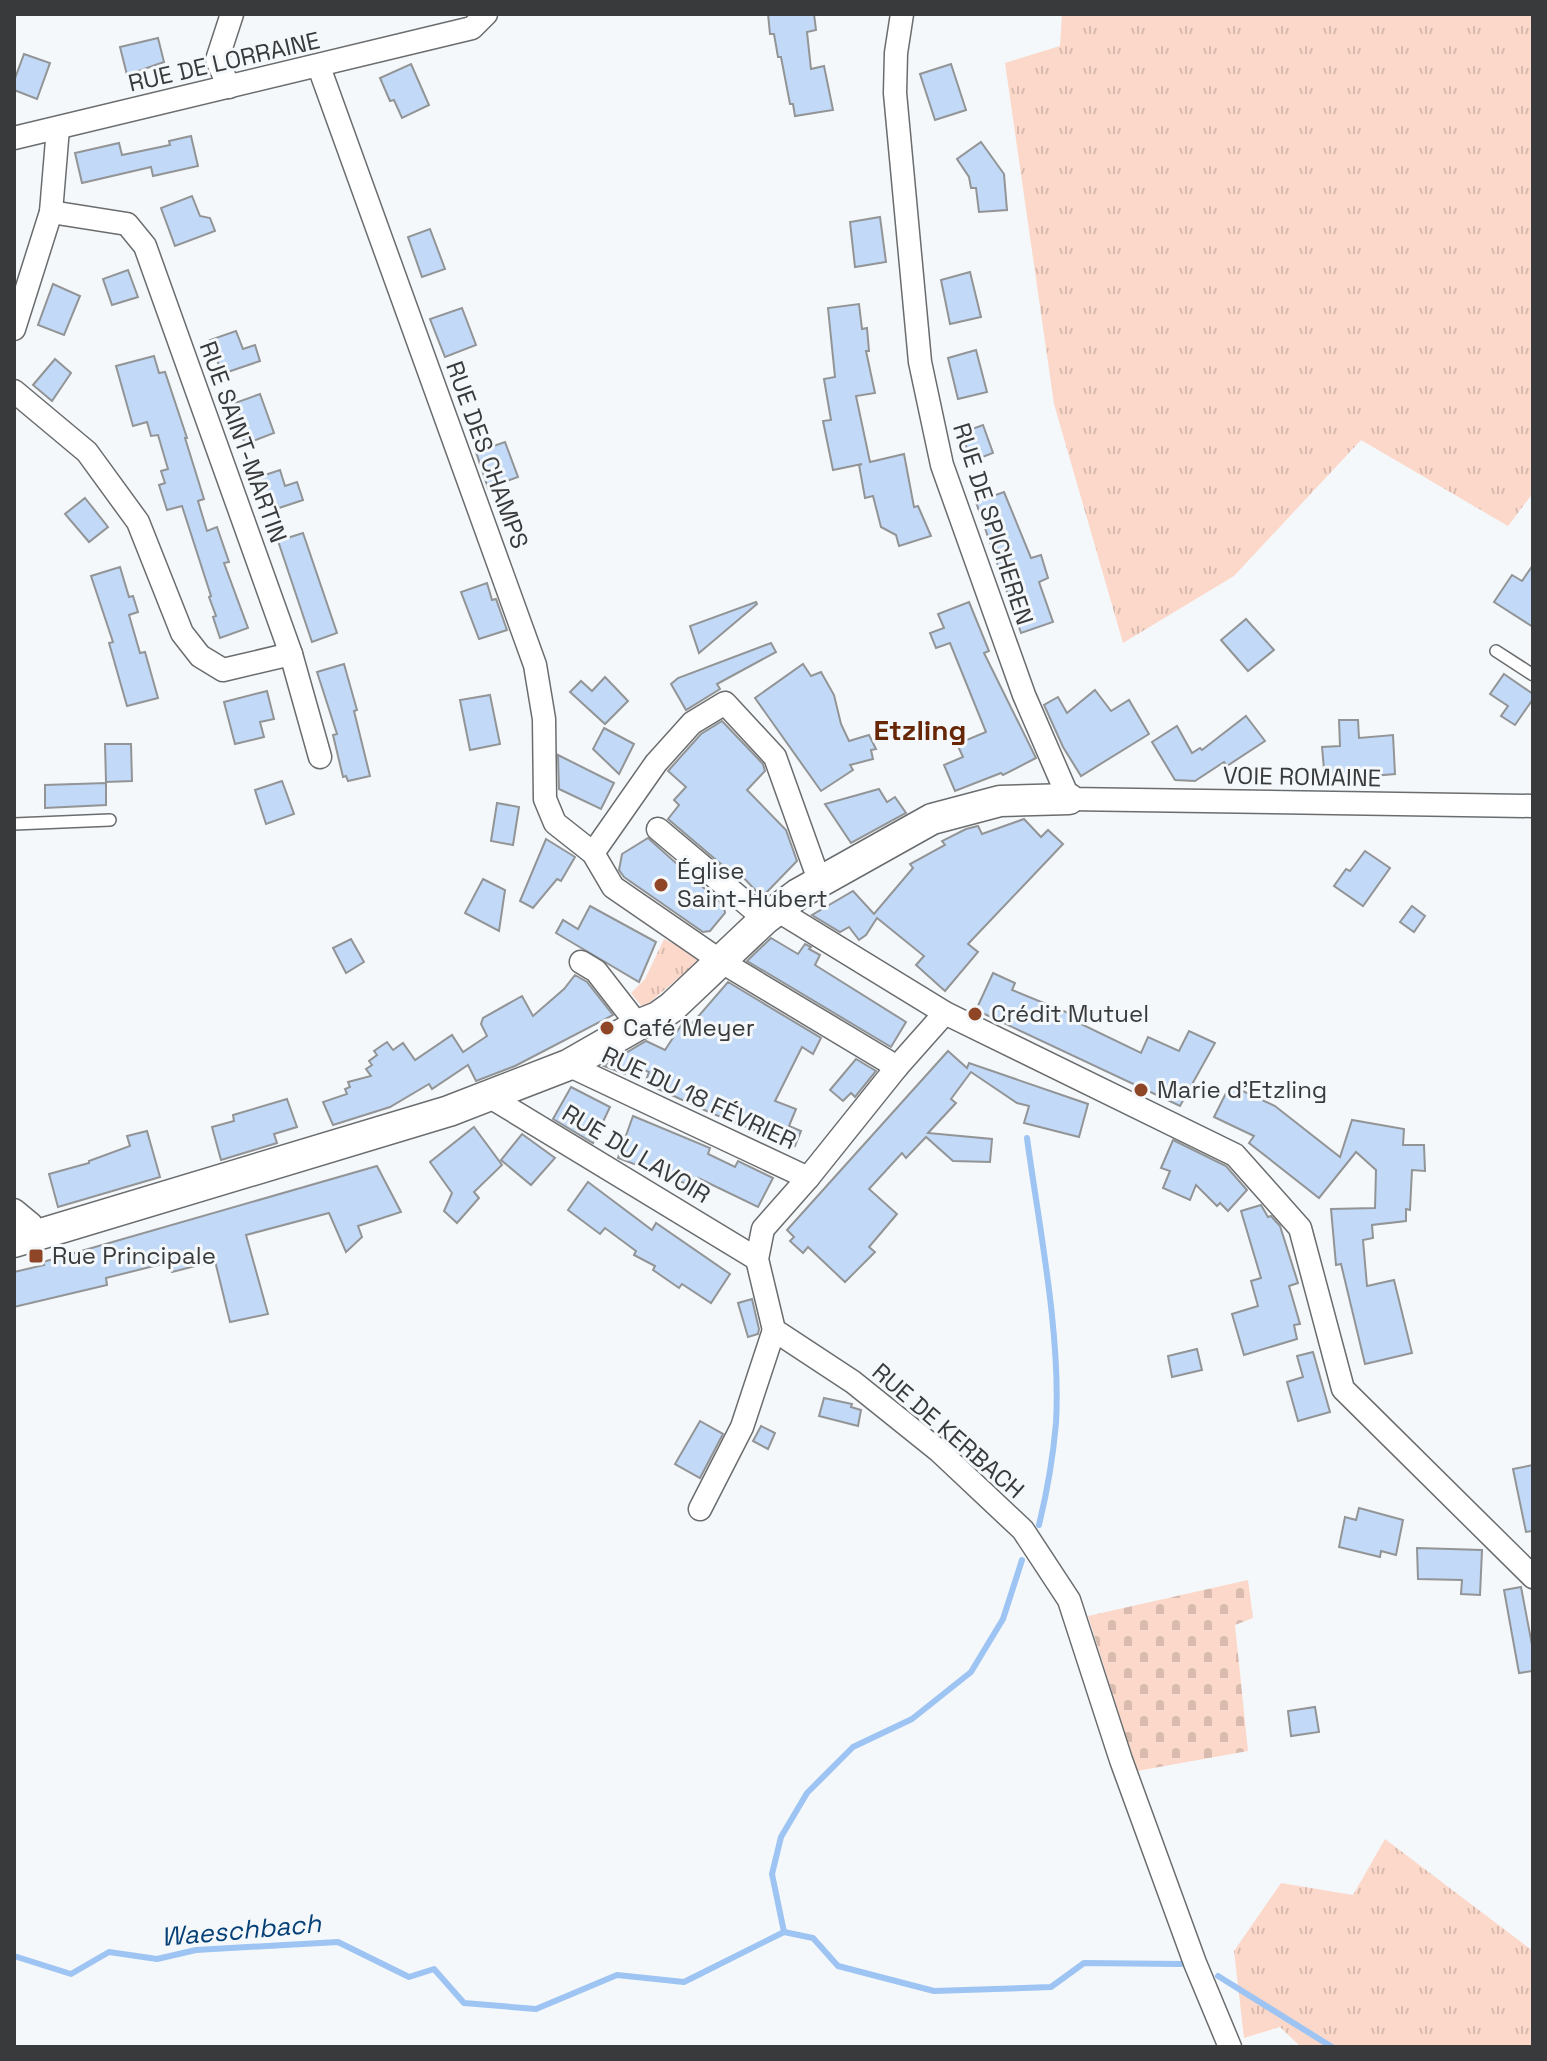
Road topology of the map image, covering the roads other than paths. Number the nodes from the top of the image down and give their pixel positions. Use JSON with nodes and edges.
{"nodes":[{"id":1,"x":232,"y":14,"type":"edge"},
{"id":2,"x":486,"y":14,"type":"edge"},
{"id":3,"x":902,"y":14,"type":"edge"},
{"id":4,"x":319,"y":67,"type":"junction"},
{"id":5,"x":229,"y":87,"type":"junction"},
{"id":6,"x":58,"y":128,"type":"junction"},
{"id":7,"x":14,"y":138,"type":"edge"},
{"id":8,"x":51,"y":212,"type":"junction"},
{"id":9,"x":14,"y":329,"type":"edge"},
{"id":10,"x":14,"y":391,"type":"edge"},
{"id":11,"x":1496,"y":651,"type":"dead end"},
{"id":12,"x":291,"y":654,"type":"junction"},
{"id":13,"x":1533,"y":675,"type":"edge"},
{"id":14,"x":320,"y":757,"type":"dead end"},
{"id":15,"x":1069,"y":799,"type":"junction"},
{"id":16,"x":1533,"y":806,"type":"edge"},
{"id":17,"x":110,"y":820,"type":"dead end"},
{"id":18,"x":14,"y":824,"type":"edge"},
{"id":19,"x":658,"y":829,"type":"dead end"},
{"id":20,"x":593,"y":853,"type":"junction"},
{"id":21,"x":819,"y":880,"type":"junction"},
{"id":22,"x":771,"y":915,"type":"junction"},
{"id":23,"x":581,"y":962,"type":"dead end"},
{"id":24,"x":722,"y":962,"type":"junction"},
{"id":25,"x":945,"y":1013,"type":"junction"},
{"id":26,"x":638,"y":1025,"type":"junction"},
{"id":27,"x":568,"y":1065,"type":"junction"},
{"id":28,"x":897,"y":1067,"type":"junction"},
{"id":29,"x":487,"y":1095,"type":"junction"},
{"id":30,"x":808,"y":1178,"type":"junction"},
{"id":31,"x":14,"y":1210,"type":"edge"},
{"id":32,"x":26,"y":1238,"type":"edge"},
{"id":33,"x":757,"y":1259,"type":"junction"},
{"id":34,"x":774,"y":1330,"type":"junction"},
{"id":35,"x":700,"y":1509,"type":"dead end"},
{"id":36,"x":1533,"y":1577,"type":"edge"},
{"id":37,"x":1230,"y":2047,"type":"edge"}],
"edges":[{"from":1,"to":5,"type":"street"},
{"from":2,"to":4,"type":"street","name":"RUE DE LORRAINE"},
{"from":3,"to":15,"type":"street","name":"RUE DE SPICHEREN"},
{"from":4,"to":5,"type":"street","name":"RUE DE LORRAINE"},
{"from":4,"to":20,"type":"street","name":"RUE DES CHAMPS"},
{"from":5,"to":6,"type":"street","name":"RUE DE LORRAINE"},
{"from":6,"to":7,"type":"street","name":"RUE DE LORRAINE"},
{"from":6,"to":8,"type":"street"},
{"from":8,"to":9,"type":"street"},
{"from":8,"to":12,"type":"street","name":"RUE SAINT-MARTIN"},
{"from":10,"to":12,"type":"street"},
{"from":11,"to":13,"type":"lane"},
{"from":12,"to":14,"type":"street","name":"RUE SAINT-MARTIN"},
{"from":15,"to":16,"type":"street","name":"VOIE ROMAINE"},
{"from":15,"to":21,"type":"street"},
{"from":17,"to":18,"type":"lane"},
{"from":19,"to":22,"type":"street"},
{"from":20,"to":21,"type":"street"},
{"from":20,"to":24,"type":"street"},
{"from":21,"to":22,"type":"street"},
{"from":22,"to":24,"type":"street"},
{"from":22,"to":25,"type":"street"},
{"from":23,"to":26,"type":"street"},
{"from":24,"to":26,"type":"street"},
{"from":24,"to":28,"type":"street"},
{"from":25,"to":28,"type":"street"},
{"from":25,"to":36,"type":"street"},
{"from":26,"to":27,"type":"street"},
{"from":27,"to":29,"type":"street"},
{"from":27,"to":30,"type":"street","name":"RUE DU 18 FÉVRIER"},
{"from":28,"to":30,"type":"street"},
{"from":29,"to":32,"type":"street"},
{"from":29,"to":33,"type":"street","name":"RUE DU LAVOIR"},
{"from":30,"to":33,"type":"street"},
{"from":31,"to":32,"type":"street"},
{"from":33,"to":34,"type":"street"},
{"from":34,"to":35,"type":"street"},
{"from":34,"to":37,"type":"street","name":"RUE DE KERBACH"}]}
